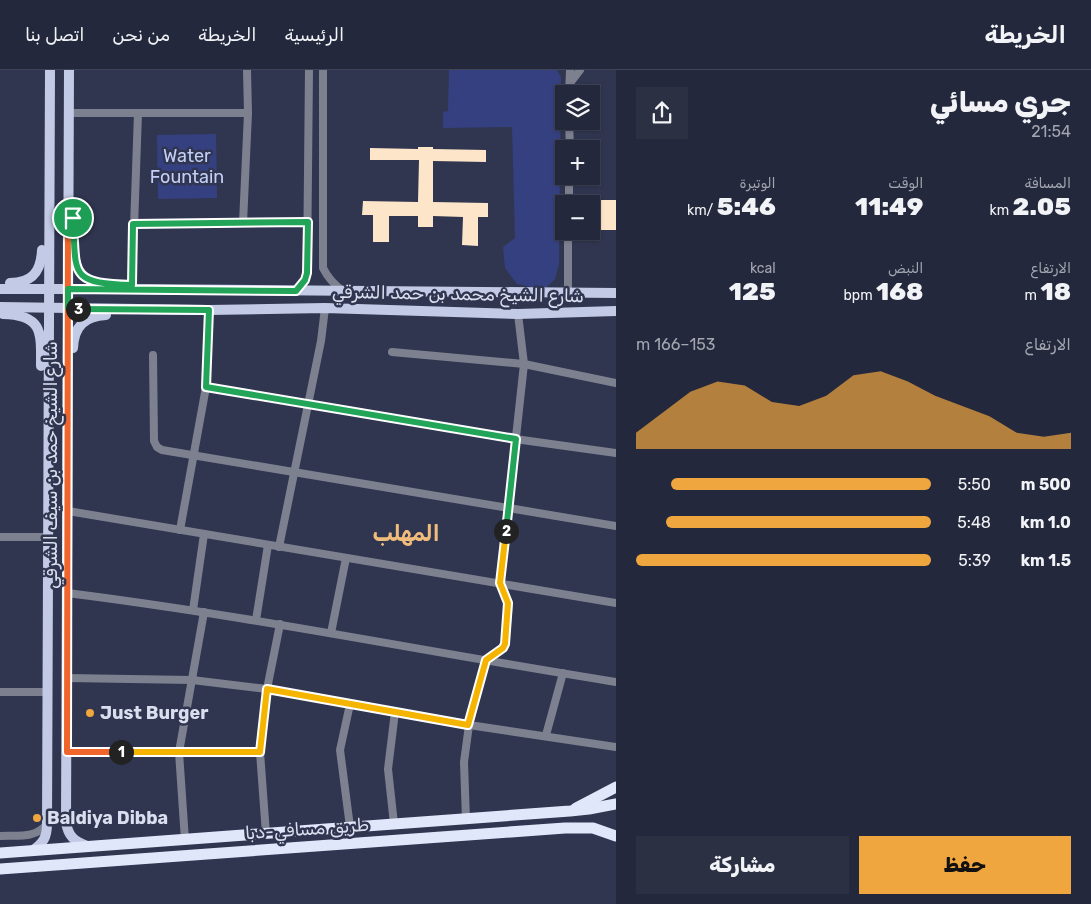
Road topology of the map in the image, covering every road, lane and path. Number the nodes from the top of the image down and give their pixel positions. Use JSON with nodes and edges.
{"nodes":[{"id":1,"x":50,"y":70,"type":"edge"},
{"id":2,"x":69,"y":70,"type":"edge"},
{"id":3,"x":247,"y":70,"type":"edge"},
{"id":4,"x":570,"y":70,"type":"edge"},
{"id":5,"x":580,"y":70,"type":"edge"},
{"id":6,"x":309,"y":71,"type":"edge"},
{"id":7,"x":323,"y":71,"type":"edge"},
{"id":8,"x":569,"y":85,"type":"joint"},
{"id":9,"x":69,"y":113,"type":"junction"},
{"id":10,"x":138,"y":113,"type":"junction"},
{"id":11,"x":248,"y":113,"type":"junction"},
{"id":12,"x":48,"y":203,"type":"junction"},
{"id":13,"x":68,"y":206,"type":"junction"},
{"id":14,"x":308,"y":222,"type":"junction"},
{"id":15,"x":243,"y":223,"type":"junction"},
{"id":16,"x":133,"y":224,"type":"junction"},
{"id":17,"x":568,"y":240,"type":"edge"},
{"id":18,"x":307,"y":261,"type":"junction"},
{"id":19,"x":322,"y":261,"type":"junction"},
{"id":20,"x":0,"y":283,"type":"edge"},
{"id":21,"x":132,"y":285,"type":"junction"},
{"id":22,"x":0,"y":289,"type":"edge"},
{"id":23,"x":48,"y":289,"type":"junction"},
{"id":24,"x":68,"y":289,"type":"junction"},
{"id":25,"x":156,"y":289,"type":"junction"},
{"id":26,"x":296,"y":291,"type":"junction"},
{"id":27,"x":343,"y":291,"type":"junction"},
{"id":28,"x":568,"y":293,"type":"junction"},
{"id":29,"x":616,"y":293,"type":"edge"},
{"id":30,"x":0,"y":307,"type":"edge"},
{"id":31,"x":48,"y":308,"type":"junction"},
{"id":32,"x":68,"y":308,"type":"junction"},
{"id":33,"x":325,"y":308,"type":"junction"},
{"id":34,"x":154,"y":310,"type":"junction"},
{"id":35,"x":209,"y":310,"type":"junction"},
{"id":36,"x":616,"y":311,"type":"edge"},
{"id":37,"x":0,"y":314,"type":"edge"},
{"id":38,"x":518,"y":314,"type":"junction"},
{"id":39,"x":392,"y":352,"type":"dead end"},
{"id":40,"x":153,"y":355,"type":"dead end"},
{"id":41,"x":524,"y":364,"type":"junction"},
{"id":42,"x":616,"y":384,"type":"edge"},
{"id":43,"x":206,"y":387,"type":"junction"},
{"id":44,"x":68,"y":396,"type":"junction"},
{"id":45,"x":48,"y":399,"type":"junction"},
{"id":46,"x":308,"y":404,"type":"junction"},
{"id":47,"x":516,"y":439,"type":"junction"},
{"id":48,"x":616,"y":453,"type":"edge"},
{"id":49,"x":194,"y":454,"type":"junction"},
{"id":50,"x":293,"y":471,"type":"junction"},
{"id":51,"x":508,"y":508,"type":"junction"},
{"id":52,"x":68,"y":511,"type":"junction"},
{"id":53,"x":616,"y":526,"type":"edge"},
{"id":54,"x":180,"y":530,"type":"junction"},
{"id":55,"x":204,"y":534,"type":"junction"},
{"id":56,"x":0,"y":537,"type":"edge"},
{"id":57,"x":48,"y":537,"type":"junction"},
{"id":58,"x":268,"y":545,"type":"junction"},
{"id":59,"x":279,"y":547,"type":"junction"},
{"id":60,"x":346,"y":558,"type":"junction"},
{"id":61,"x":500,"y":583,"type":"junction"},
{"id":62,"x":67,"y":593,"type":"junction"},
{"id":63,"x":616,"y":603,"type":"edge"},
{"id":64,"x":193,"y":610,"type":"junction"},
{"id":65,"x":204,"y":612,"type":"junction"},
{"id":66,"x":256,"y":620,"type":"junction"},
{"id":67,"x":280,"y":624,"type":"junction"},
{"id":68,"x":330,"y":633,"type":"junction"},
{"id":69,"x":486,"y":660,"type":"junction"},
{"id":70,"x":563,"y":673,"type":"junction"},
{"id":71,"x":67,"y":678,"type":"junction"},
{"id":72,"x":192,"y":680,"type":"junction"},
{"id":73,"x":616,"y":681,"type":"edge"},
{"id":74,"x":267,"y":689,"type":"junction"},
{"id":75,"x":0,"y":692,"type":"edge"},
{"id":76,"x":48,"y":692,"type":"junction"},
{"id":77,"x":350,"y":704,"type":"junction"},
{"id":78,"x":395,"y":712,"type":"junction"},
{"id":79,"x":468,"y":725,"type":"junction"},
{"id":80,"x":546,"y":735,"type":"junction"},
{"id":81,"x":616,"y":747,"type":"edge"},
{"id":82,"x":67,"y":752,"type":"junction"},
{"id":83,"x":179,"y":752,"type":"junction"},
{"id":84,"x":260,"y":752,"type":"junction"},
{"id":85,"x":48,"y":766,"type":"junction"},
{"id":86,"x":67,"y":774,"type":"junction"},
{"id":87,"x":616,"y":787,"type":"edge"},
{"id":88,"x":616,"y":804,"type":"edge"},
{"id":89,"x":570,"y":811,"type":"junction"},
{"id":90,"x":466,"y":820,"type":"junction"},
{"id":91,"x":48,"y":824,"type":"junction"},
{"id":92,"x":394,"y":824,"type":"junction"},
{"id":93,"x":350,"y":827,"type":"junction"},
{"id":94,"x":266,"y":834,"type":"junction"},
{"id":95,"x":0,"y":836,"type":"edge"},
{"id":96,"x":616,"y":836,"type":"edge"},
{"id":97,"x":186,"y":840,"type":"junction"},
{"id":98,"x":89,"y":847,"type":"junction"},
{"id":99,"x":32,"y":851,"type":"junction"},
{"id":100,"x":0,"y":853,"type":"edge"},
{"id":101,"x":0,"y":868,"type":"edge"}],
"edges":[{"from":1,"to":12,"type":"main road","name":"شارع الشيخ حمد بن سيف الشرقي"},
{"from":2,"to":9,"type":"main road","name":"شارع الشيخ حمد بن سيف الشرقي"},
{"from":3,"to":11,"type":"street"},
{"from":4,"to":8,"type":"street"},
{"from":5,"to":8,"type":"street"},
{"from":6,"to":7,"type":"street"},
{"from":6,"to":14,"type":"street"},
{"from":7,"to":19,"type":"street"},
{"from":9,"to":10,"type":"street"},
{"from":9,"to":13,"type":"main road","name":"شارع الشيخ حمد بن سيف الشرقي"},
{"from":10,"to":11,"type":"street"},
{"from":10,"to":16,"type":"street"},
{"from":11,"to":15,"type":"street"},
{"from":12,"to":20,"type":"main road"},
{"from":12,"to":23,"type":"main road","name":"شارع الشيخ حمد بن سيف الشرقي"},
{"from":13,"to":21,"type":"main road"},
{"from":13,"to":24,"type":"main road","name":"شارع الشيخ حمد بن سيف الشرقي"},
{"from":14,"to":15,"type":"street"},
{"from":14,"to":18,"type":"street"},
{"from":15,"to":16,"type":"street"},
{"from":16,"to":21,"type":"street"},
{"from":17,"to":28,"type":"street"},
{"from":18,"to":19,"type":"street"},
{"from":18,"to":26,"type":"street"},
{"from":19,"to":27,"type":"street"},
{"from":21,"to":25,"type":"main road"},
{"from":22,"to":23,"type":"main road","name":"شارع الشيخ محمد بن حمد الشرقي"},
{"from":23,"to":24,"type":"main road","name":"شارع الشيخ محمد بن حمد الشرقي"},
{"from":23,"to":31,"type":"main road","name":"شارع الشيخ حمد بن سيف الشرقي"},
{"from":24,"to":25,"type":"main road","name":"شارع الشيخ محمد بن حمد الشرقي"},
{"from":24,"to":32,"type":"main road","name":"شارع الشيخ حمد بن سيف الشرقي"},
{"from":25,"to":26,"type":"main road","name":"شارع الشيخ محمد بن حمد الشرقي"},
{"from":26,"to":27,"type":"main road","name":"شارع الشيخ محمد بن حمد الشرقي"},
{"from":27,"to":28,"type":"main road","name":"شارع الشيخ محمد بن حمد الشرقي"},
{"from":28,"to":29,"type":"main road","name":"شارع الشيخ محمد بن حمد الشرقي"},
{"from":30,"to":31,"type":"main road","name":"شارع الشيخ محمد بن حمد الشرقي"},
{"from":31,"to":32,"type":"main road","name":"شارع الشيخ محمد بن حمد الشرقي"},
{"from":31,"to":45,"type":"main road","name":"شارع الشيخ حمد بن سيف الشرقي"},
{"from":32,"to":34,"type":"main road","name":"شارع الشيخ محمد بن حمد الشرقي"},
{"from":32,"to":44,"type":"main road","name":"شارع الشيخ حمد بن سيف الشرقي"},
{"from":33,"to":35,"type":"main road","name":"شارع الشيخ محمد بن حمد الشرقي"},
{"from":33,"to":38,"type":"main road","name":"شارع الشيخ محمد بن حمد الشرقي"},
{"from":33,"to":46,"type":"street"},
{"from":34,"to":35,"type":"main road","name":"شارع الشيخ محمد بن حمد الشرقي"},
{"from":34,"to":44,"type":"main road"},
{"from":35,"to":43,"type":"street"},
{"from":36,"to":38,"type":"main road","name":"شارع الشيخ محمد بن حمد الشرقي"},
{"from":37,"to":45,"type":"main road"},
{"from":38,"to":41,"type":"street"},
{"from":39,"to":41,"type":"street"},
{"from":40,"to":49,"type":"street"},
{"from":41,"to":42,"type":"street"},
{"from":41,"to":47,"type":"street"},
{"from":43,"to":46,"type":"street"},
{"from":43,"to":49,"type":"street"},
{"from":44,"to":52,"type":"main road","name":"شارع الشيخ حمد بن سيف الشرقي"},
{"from":45,"to":57,"type":"main road","name":"شارع الشيخ حمد بن سيف الشرقي"},
{"from":46,"to":47,"type":"street"},
{"from":46,"to":50,"type":"street"},
{"from":47,"to":48,"type":"street"},
{"from":47,"to":51,"type":"street"},
{"from":49,"to":50,"type":"street"},
{"from":49,"to":54,"type":"street"},
{"from":50,"to":51,"type":"street"},
{"from":50,"to":59,"type":"street"},
{"from":51,"to":53,"type":"street"},
{"from":51,"to":61,"type":"street"},
{"from":52,"to":54,"type":"street"},
{"from":52,"to":62,"type":"main road","name":"شارع الشيخ حمد بن سيف الشرقي"},
{"from":54,"to":55,"type":"street"},
{"from":55,"to":58,"type":"street"},
{"from":55,"to":64,"type":"street"},
{"from":56,"to":57,"type":"street"},
{"from":57,"to":76,"type":"main road","name":"شارع الشيخ حمد بن سيف الشرقي"},
{"from":58,"to":59,"type":"street"},
{"from":58,"to":66,"type":"street"},
{"from":59,"to":60,"type":"street"},
{"from":60,"to":61,"type":"street"},
{"from":60,"to":68,"type":"street"},
{"from":61,"to":63,"type":"street"},
{"from":61,"to":69,"type":"street"},
{"from":62,"to":64,"type":"street"},
{"from":62,"to":71,"type":"main road","name":"شارع الشيخ حمد بن سيف الشرقي"},
{"from":64,"to":65,"type":"street"},
{"from":65,"to":66,"type":"street"},
{"from":65,"to":72,"type":"street"},
{"from":66,"to":67,"type":"street"},
{"from":67,"to":68,"type":"street"},
{"from":67,"to":74,"type":"street"},
{"from":68,"to":69,"type":"street"},
{"from":69,"to":70,"type":"street"},
{"from":69,"to":79,"type":"street"},
{"from":70,"to":73,"type":"street"},
{"from":70,"to":80,"type":"street"},
{"from":71,"to":72,"type":"street"},
{"from":71,"to":82,"type":"main road","name":"شارع الشيخ حمد بن سيف الشرقي"},
{"from":72,"to":74,"type":"street"},
{"from":72,"to":83,"type":"street"},
{"from":74,"to":77,"type":"street"},
{"from":74,"to":84,"type":"street"},
{"from":75,"to":76,"type":"street"},
{"from":76,"to":85,"type":"main road","name":"شارع الشيخ حمد بن سيف الشرقي"},
{"from":77,"to":78,"type":"street"},
{"from":77,"to":93,"type":"street"},
{"from":78,"to":79,"type":"street"},
{"from":78,"to":92,"type":"street"},
{"from":79,"to":80,"type":"street"},
{"from":79,"to":90,"type":"street"},
{"from":80,"to":81,"type":"street"},
{"from":82,"to":83,"type":"street"},
{"from":82,"to":86,"type":"main road","name":"شارع الشيخ حمد بن سيف الشرقي"},
{"from":83,"to":84,"type":"street"},
{"from":83,"to":97,"type":"street"},
{"from":84,"to":94,"type":"street"},
{"from":85,"to":86,"type":"main road"},
{"from":85,"to":91,"type":"main road","name":"شارع الشيخ حمد بن سيف الشرقي"},
{"from":86,"to":98,"type":"main road","name":"شارع الشيخ حمد بن سيف الشرقي"},
{"from":87,"to":89,"type":"highway"},
{"from":88,"to":89,"type":"highway","name":"طريق مسافي-دبا"},
{"from":89,"to":90,"type":"highway","name":"طريق مسافي-دبا"},
{"from":90,"to":92,"type":"highway","name":"طريق مسافي-دبا"},
{"from":91,"to":95,"type":"street"},
{"from":91,"to":99,"type":"main road","name":"شارع الشيخ حمد بن سيف الشرقي"},
{"from":92,"to":93,"type":"highway","name":"طريق مسافي-دبا"},
{"from":93,"to":94,"type":"highway","name":"طريق مسافي-دبا"},
{"from":94,"to":97,"type":"highway","name":"طريق مسافي-دبا"},
{"from":96,"to":101,"type":"highway","name":"طريق مسافي-دبا"},
{"from":97,"to":98,"type":"highway","name":"طريق مسافي-دبا"},
{"from":98,"to":99,"type":"highway","name":"طريق مسافي-دبا"},
{"from":99,"to":100,"type":"highway","name":"طريق مسافي-دبا"}]}
